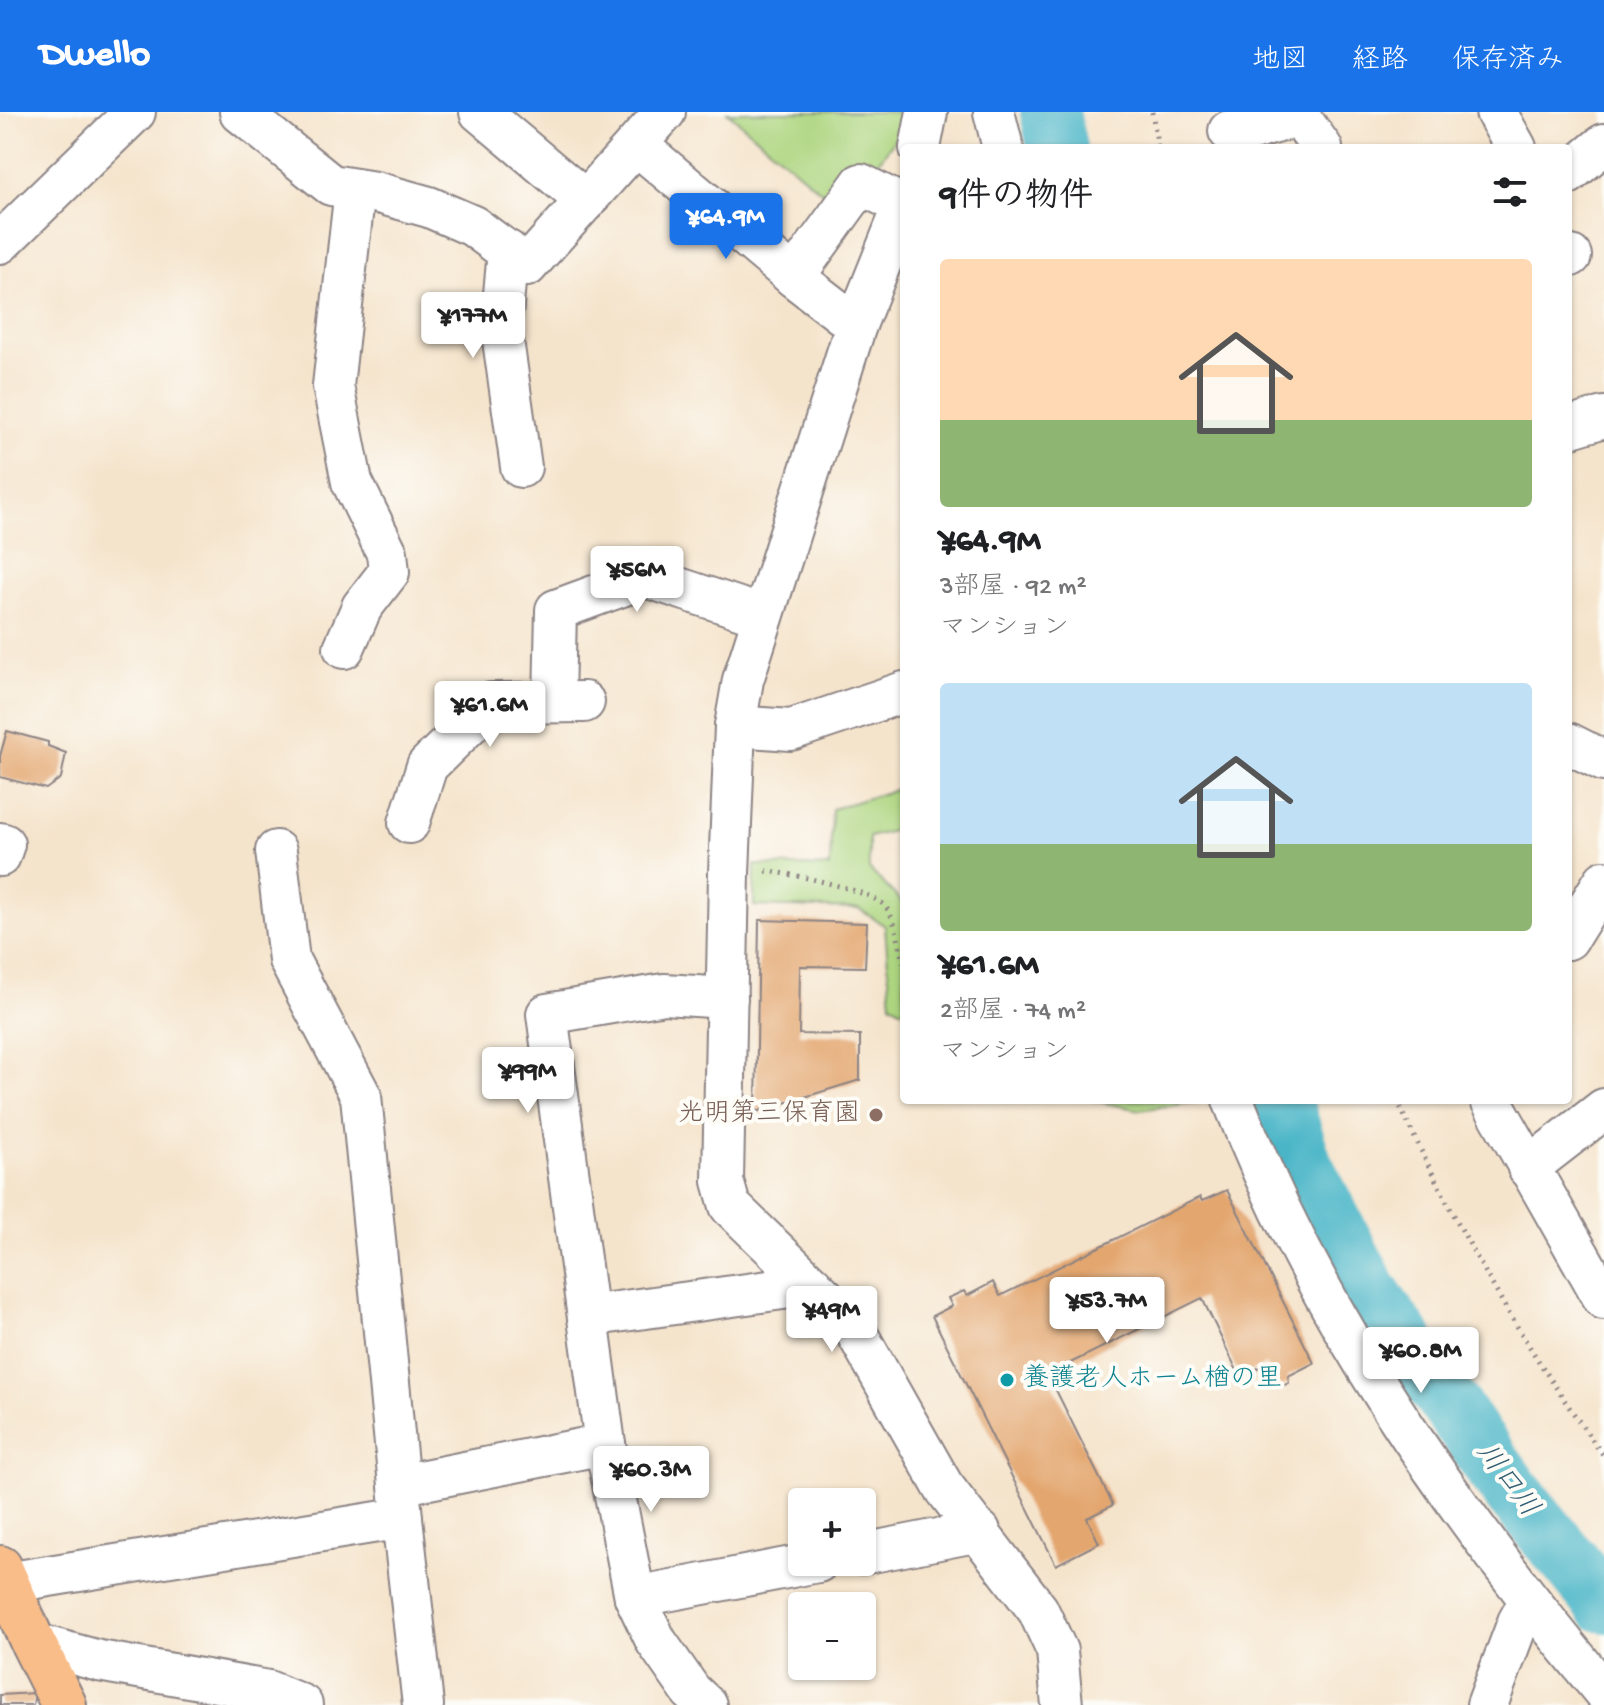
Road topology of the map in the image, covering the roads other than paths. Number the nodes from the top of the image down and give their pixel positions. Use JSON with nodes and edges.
{"nodes":[{"id":1,"x":135,"y":112,"type":"edge"},
{"id":2,"x":240,"y":112,"type":"edge"},
{"id":3,"x":480,"y":112,"type":"edge"},
{"id":4,"x":665,"y":112,"type":"edge"},
{"id":5,"x":927,"y":112,"type":"edge"},
{"id":6,"x":994,"y":112,"type":"edge"},
{"id":7,"x":1496,"y":112,"type":"edge"},
{"id":8,"x":1223,"y":130,"type":"edge"},
{"id":9,"x":921,"y":144,"type":"edge"},
{"id":10,"x":1002,"y":144,"type":"edge"},
{"id":11,"x":1319,"y":144,"type":"edge"},
{"id":12,"x":1514,"y":144,"type":"edge"},
{"id":13,"x":1604,"y":144,"type":"edge"},
{"id":14,"x":637,"y":145,"type":"junction"},
{"id":15,"x":1572,"y":171,"type":"edge"},
{"id":16,"x":355,"y":189,"type":"junction"},
{"id":17,"x":586,"y":201,"type":"junction"},
{"id":18,"x":900,"y":204,"type":"edge"},
{"id":19,"x":900,"y":216,"type":"edge"},
{"id":20,"x":0,"y":243,"type":"edge"},
{"id":21,"x":508,"y":251,"type":"junction"},
{"id":22,"x":794,"y":277,"type":"junction"},
{"id":23,"x":856,"y":325,"type":"junction"},
{"id":24,"x":1604,"y":417,"type":"edge"},
{"id":25,"x":1572,"y":427,"type":"edge"},
{"id":26,"x":521,"y":467,"type":"dead end"},
{"id":27,"x":763,"y":616,"type":"junction"},
{"id":28,"x":344,"y":648,"type":"dead end"},
{"id":29,"x":900,"y":693,"type":"edge"},
{"id":30,"x":735,"y":726,"type":"junction"},
{"id":31,"x":1572,"y":745,"type":"edge"},
{"id":32,"x":1604,"y":761,"type":"edge"},
{"id":33,"x":409,"y":823,"type":"dead end"},
{"id":34,"x":0,"y":843,"type":"edge"},
{"id":35,"x":276,"y":851,"type":"dead end"},
{"id":36,"x":0,"y":856,"type":"edge"},
{"id":37,"x":1604,"y":881,"type":"edge"},
{"id":38,"x":1572,"y":933,"type":"edge"},
{"id":39,"x":727,"y":998,"type":"junction"},
{"id":40,"x":1235,"y":1104,"type":"edge"},
{"id":41,"x":1493,"y":1104,"type":"edge"},
{"id":42,"x":1604,"y":1109,"type":"edge"},
{"id":43,"x":1528,"y":1168,"type":"junction"},
{"id":44,"x":812,"y":1285,"type":"junction"},
{"id":45,"x":1604,"y":1299,"type":"edge"},
{"id":46,"x":588,"y":1316,"type":"junction"},
{"id":47,"x":605,"y":1444,"type":"junction"},
{"id":48,"x":400,"y":1502,"type":"junction"},
{"id":49,"x":980,"y":1531,"type":"junction"},
{"id":50,"x":876,"y":1551,"type":"edge"},
{"id":51,"x":788,"y":1568,"type":"edge"},
{"id":52,"x":3,"y":1576,"type":"edge"},
{"id":53,"x":635,"y":1597,"type":"junction"},
{"id":54,"x":1529,"y":1602,"type":"junction"},
{"id":55,"x":33,"y":1643,"type":"junction"},
{"id":56,"x":1604,"y":1692,"type":"edge"},
{"id":57,"x":64,"y":1705,"type":"edge"},
{"id":58,"x":302,"y":1705,"type":"edge"},
{"id":59,"x":423,"y":1705,"type":"edge"},
{"id":60,"x":706,"y":1705,"type":"edge"},
{"id":61,"x":1062,"y":1705,"type":"edge"},
{"id":62,"x":1487,"y":1705,"type":"edge"}],
"edges":[{"from":1,"to":20,"type":"street"},
{"from":2,"to":16,"type":"street"},
{"from":3,"to":17,"type":"street"},
{"from":4,"to":14,"type":"street"},
{"from":5,"to":9,"type":"street"},
{"from":6,"to":10,"type":"street"},
{"from":7,"to":12,"type":"street"},
{"from":8,"to":11,"type":"street"},
{"from":13,"to":15,"type":"street"},
{"from":14,"to":17,"type":"street"},
{"from":14,"to":22,"type":"street"},
{"from":16,"to":21,"type":"street"},
{"from":16,"to":28,"type":"street"},
{"from":17,"to":21,"type":"street"},
{"from":18,"to":22,"type":"street"},
{"from":19,"to":23,"type":"street"},
{"from":21,"to":26,"type":"street"},
{"from":22,"to":23,"type":"street"},
{"from":23,"to":27,"type":"street"},
{"from":24,"to":25,"type":"street"},
{"from":27,"to":30,"type":"street"},
{"from":27,"to":33,"type":"street"},
{"from":29,"to":30,"type":"street"},
{"from":30,"to":39,"type":"street"},
{"from":31,"to":32,"type":"street"},
{"from":34,"to":36,"type":"street"},
{"from":35,"to":48,"type":"street"},
{"from":37,"to":38,"type":"street"},
{"from":39,"to":44,"type":"street"},
{"from":39,"to":46,"type":"street"},
{"from":40,"to":54,"type":"street"},
{"from":41,"to":43,"type":"street"},
{"from":42,"to":43,"type":"street"},
{"from":43,"to":45,"type":"street"},
{"from":44,"to":46,"type":"street"},
{"from":44,"to":49,"type":"street"},
{"from":46,"to":47,"type":"street"},
{"from":47,"to":48,"type":"street"},
{"from":47,"to":53,"type":"street"},
{"from":48,"to":52,"type":"street"},
{"from":48,"to":59,"type":"street"},
{"from":49,"to":50,"type":"street"},
{"from":49,"to":61,"type":"street"},
{"from":51,"to":53,"type":"street"},
{"from":52,"to":55,"type":"main road"},
{"from":53,"to":60,"type":"street"},
{"from":54,"to":56,"type":"street"},
{"from":54,"to":62,"type":"street"},
{"from":55,"to":57,"type":"main road"},
{"from":55,"to":58,"type":"street"}]}
